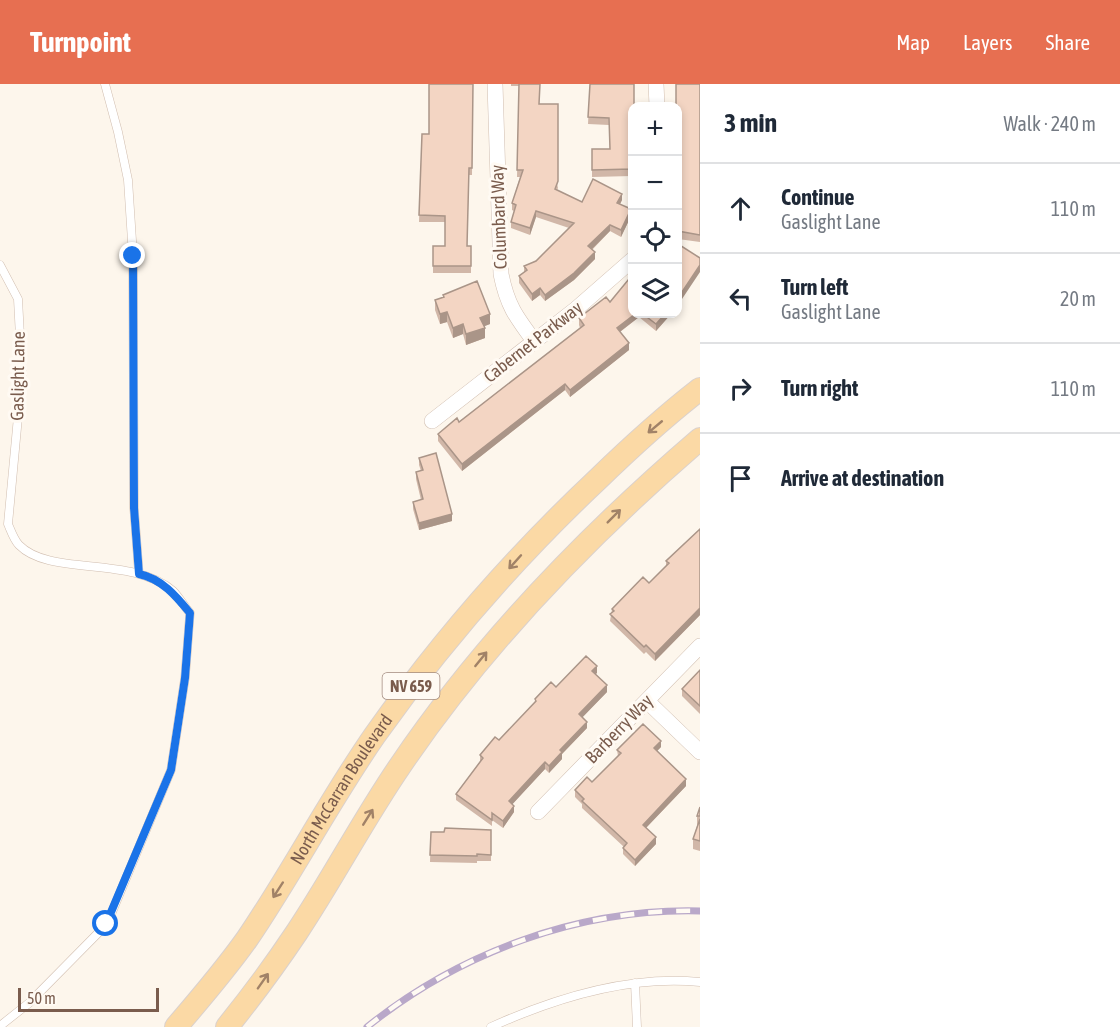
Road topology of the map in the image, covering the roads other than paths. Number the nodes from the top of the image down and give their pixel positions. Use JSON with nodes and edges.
{"nodes":[{"id":1,"x":105,"y":84,"type":"edge"},
{"id":2,"x":495,"y":84,"type":"edge"},
{"id":3,"x":656,"y":84,"type":"edge"},
{"id":4,"x":657,"y":102,"type":"edge"},
{"id":5,"x":628,"y":264,"type":"edge"},
{"id":6,"x":0,"y":265,"type":"edge"},
{"id":7,"x":534,"y":341,"type":"junction"},
{"id":8,"x":700,"y":389,"type":"edge"},
{"id":9,"x":432,"y":421,"type":"dead end"},
{"id":10,"x":700,"y":439,"type":"edge"},
{"id":11,"x":139,"y":574,"type":"junction"},
{"id":12,"x":700,"y":646,"type":"edge"},
{"id":13,"x":647,"y":701,"type":"junction"},
{"id":14,"x":700,"y":752,"type":"edge"},
{"id":15,"x":538,"y":812,"type":"dead end"},
{"id":16,"x":700,"y":982,"type":"edge"},
{"id":17,"x":636,"y":983,"type":"junction"},
{"id":18,"x":0,"y":1026,"type":"edge"},
{"id":19,"x":176,"y":1027,"type":"edge"},
{"id":20,"x":227,"y":1027,"type":"edge"},
{"id":21,"x":491,"y":1027,"type":"edge"},
{"id":22,"x":638,"y":1027,"type":"edge"}],
"edges":[{"from":1,"to":11,"type":"lane"},
{"from":2,"to":7,"type":"street","name":"Columbard Way"},
{"from":3,"to":4,"type":"street"},
{"from":5,"to":7,"type":"street","name":"Cabernet Parkway"},
{"from":6,"to":11,"type":"lane","name":"Gaslight Lane"},
{"from":7,"to":9,"type":"street","name":"Cabernet Parkway"},
{"from":8,"to":19,"type":"main road","name":"North McCarran Boulevard","number":"NV 659","one_way":true},
{"from":20,"to":10,"type":"main road","name":"North McCarran Boulevard","number":"NV 659","one_way":true},
{"from":11,"to":18,"type":"lane","name":"Gaslight Lane"},
{"from":12,"to":13,"type":"street","name":"Barberry Way"},
{"from":13,"to":14,"type":"street"},
{"from":13,"to":15,"type":"street","name":"Barberry Way"},
{"from":16,"to":17,"type":"lane"},
{"from":17,"to":21,"type":"lane"},
{"from":17,"to":22,"type":"lane"}]}
